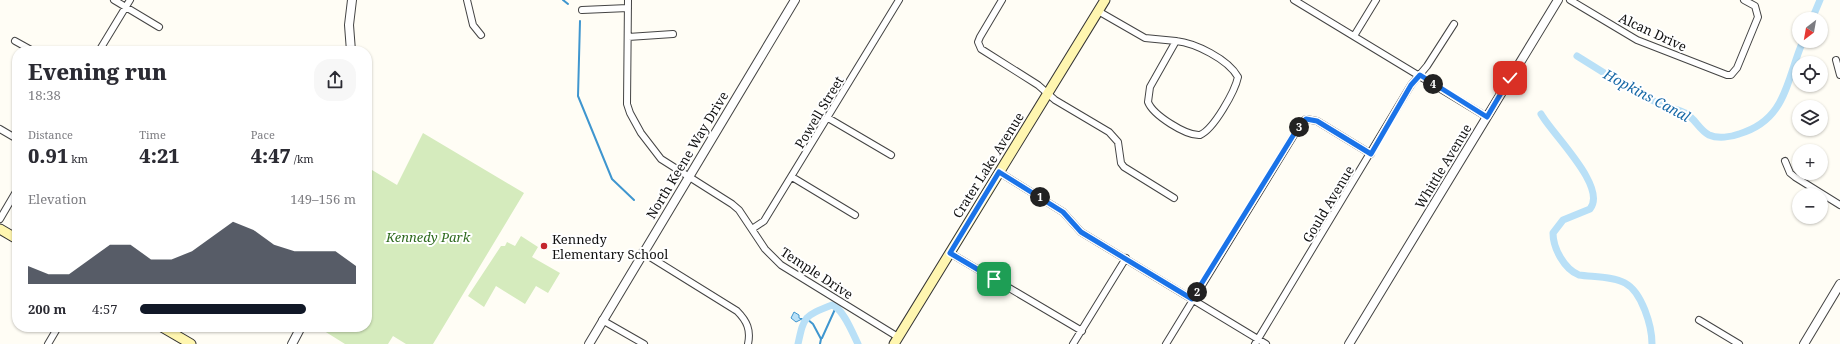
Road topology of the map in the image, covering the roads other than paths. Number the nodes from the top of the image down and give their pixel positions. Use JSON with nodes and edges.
{"nodes":[{"id":1,"x":114,"y":0,"type":"edge"},
{"id":2,"x":130,"y":0,"type":"edge"},
{"id":3,"x":352,"y":0,"type":"edge"},
{"id":4,"x":467,"y":0,"type":"edge"},
{"id":5,"x":628,"y":0,"type":"edge"},
{"id":6,"x":795,"y":0,"type":"edge"},
{"id":7,"x":899,"y":0,"type":"edge"},
{"id":8,"x":1002,"y":0,"type":"edge"},
{"id":9,"x":1105,"y":0,"type":"edge"},
{"id":10,"x":1294,"y":0,"type":"edge"},
{"id":11,"x":1376,"y":0,"type":"edge"},
{"id":12,"x":1558,"y":0,"type":"edge"},
{"id":13,"x":1570,"y":0,"type":"edge"},
{"id":14,"x":1744,"y":0,"type":"edge"},
{"id":15,"x":126,"y":7,"type":"junction"},
{"id":16,"x":628,"y":8,"type":"junction"},
{"id":17,"x":582,"y":10,"type":"dead end"},
{"id":18,"x":1098,"y":11,"type":"junction"},
{"id":19,"x":1454,"y":24,"type":"dead end"},
{"id":20,"x":159,"y":27,"type":"dead end"},
{"id":21,"x":673,"y":34,"type":"dead end"},
{"id":22,"x":481,"y":35,"type":"dead end"},
{"id":23,"x":1354,"y":36,"type":"junction"},
{"id":24,"x":628,"y":37,"type":"junction"},
{"id":25,"x":15,"y":41,"type":"dead end"},
{"id":26,"x":1176,"y":41,"type":"junction"},
{"id":27,"x":24,"y":46,"type":"edge"},
{"id":28,"x":102,"y":46,"type":"edge"},
{"id":29,"x":351,"y":46,"type":"edge"},
{"id":30,"x":1836,"y":60,"type":"dead end"},
{"id":31,"x":1420,"y":75,"type":"junction"},
{"id":32,"x":1840,"y":76,"type":"edge"},
{"id":33,"x":1048,"y":94,"type":"junction"},
{"id":34,"x":1487,"y":117,"type":"junction"},
{"id":35,"x":828,"y":118,"type":"junction"},
{"id":36,"x":0,"y":129,"type":"edge"},
{"id":37,"x":12,"y":136,"type":"edge"},
{"id":38,"x":1371,"y":154,"type":"junction"},
{"id":39,"x":891,"y":156,"type":"dead end"},
{"id":40,"x":1785,"y":161,"type":"dead end"},
{"id":41,"x":999,"y":172,"type":"junction"},
{"id":42,"x":688,"y":177,"type":"junction"},
{"id":43,"x":792,"y":177,"type":"junction"},
{"id":44,"x":12,"y":198,"type":"edge"},
{"id":45,"x":1174,"y":198,"type":"dead end"},
{"id":46,"x":1840,"y":204,"type":"edge"},
{"id":47,"x":856,"y":215,"type":"dead end"},
{"id":48,"x":0,"y":218,"type":"edge"},
{"id":49,"x":0,"y":229,"type":"edge"},
{"id":50,"x":752,"y":229,"type":"junction"},
{"id":51,"x":12,"y":236,"type":"edge"},
{"id":52,"x":642,"y":252,"type":"junction"},
{"id":53,"x":950,"y":253,"type":"junction"},
{"id":54,"x":1126,"y":258,"type":"junction"},
{"id":55,"x":1839,"y":290,"type":"edge"},
{"id":56,"x":1192,"y":299,"type":"junction"},
{"id":57,"x":602,"y":320,"type":"junction"},
{"id":58,"x":1700,"y":320,"type":"dead end"},
{"id":59,"x":1082,"y":331,"type":"junction"},
{"id":60,"x":55,"y":332,"type":"edge"},
{"id":61,"x":170,"y":332,"type":"edge"},
{"id":62,"x":298,"y":332,"type":"edge"},
{"id":63,"x":896,"y":340,"type":"edge"},
{"id":64,"x":1256,"y":342,"type":"edge"},
{"id":65,"x":48,"y":344,"type":"edge"},
{"id":66,"x":190,"y":344,"type":"edge"},
{"id":67,"x":292,"y":344,"type":"edge"},
{"id":68,"x":589,"y":344,"type":"edge"},
{"id":69,"x":644,"y":344,"type":"edge"},
{"id":70,"x":748,"y":344,"type":"edge"},
{"id":71,"x":1073,"y":344,"type":"edge"},
{"id":72,"x":1166,"y":344,"type":"edge"},
{"id":73,"x":1266,"y":344,"type":"edge"},
{"id":74,"x":1349,"y":344,"type":"edge"},
{"id":75,"x":1739,"y":344,"type":"edge"},
{"id":76,"x":1804,"y":344,"type":"edge"}],
"edges":[{"from":1,"to":15,"type":"street"},
{"from":2,"to":15,"type":"street"},
{"from":3,"to":29,"type":"street"},
{"from":4,"to":22,"type":"street"},
{"from":5,"to":16,"type":"street","name":"Temple Drive"},
{"from":6,"to":42,"type":"street","name":"North Keene Way Drive"},
{"from":7,"to":35,"type":"street","name":"Powell Street"},
{"from":8,"to":33,"type":"street"},
{"from":9,"to":18,"type":"main road","name":"Crater Lake Avenue"},
{"from":10,"to":23,"type":"street"},
{"from":11,"to":23,"type":"street"},
{"from":12,"to":34,"type":"street","name":"Whittle Avenue"},
{"from":13,"to":14,"type":"street","name":"Alcan Drive"},
{"from":15,"to":20,"type":"street"},
{"from":15,"to":28,"type":"street"},
{"from":16,"to":17,"type":"street"},
{"from":16,"to":24,"type":"street","name":"Temple Drive"},
{"from":18,"to":26,"type":"street"},
{"from":18,"to":33,"type":"main road","name":"Crater Lake Avenue"},
{"from":19,"to":31,"type":"street","name":"Gould Avenue"},
{"from":21,"to":24,"type":"street"},
{"from":23,"to":31,"type":"street"},
{"from":24,"to":42,"type":"street","name":"Temple Drive"},
{"from":25,"to":27,"type":"street"},
{"from":26,"to":26,"type":"street"},
{"from":30,"to":32,"type":"street"},
{"from":31,"to":34,"type":"street"},
{"from":31,"to":38,"type":"street","name":"Gould Avenue"},
{"from":33,"to":41,"type":"main road","name":"Crater Lake Avenue"},
{"from":33,"to":45,"type":"street"},
{"from":34,"to":74,"type":"street","name":"Whittle Avenue"},
{"from":35,"to":39,"type":"street"},
{"from":35,"to":43,"type":"street","name":"Powell Street"},
{"from":36,"to":37,"type":"street"},
{"from":38,"to":56,"type":"street"},
{"from":38,"to":64,"type":"street","name":"Gould Avenue"},
{"from":40,"to":46,"type":"street"},
{"from":41,"to":53,"type":"main road","name":"Crater Lake Avenue"},
{"from":41,"to":54,"type":"street"},
{"from":42,"to":50,"type":"street","name":"Temple Drive"},
{"from":42,"to":52,"type":"street","name":"North Keene Way Drive"},
{"from":43,"to":47,"type":"street"},
{"from":43,"to":50,"type":"street","name":"Powell Street"},
{"from":44,"to":48,"type":"street"},
{"from":49,"to":51,"type":"main road"},
{"from":50,"to":63,"type":"street","name":"Temple Drive"},
{"from":52,"to":57,"type":"street","name":"North Keene Way Drive"},
{"from":52,"to":70,"type":"street"},
{"from":53,"to":59,"type":"street"},
{"from":53,"to":63,"type":"main road","name":"Crater Lake Avenue"},
{"from":54,"to":56,"type":"street"},
{"from":54,"to":59,"type":"street"},
{"from":55,"to":76,"type":"street"},
{"from":56,"to":64,"type":"street"},
{"from":56,"to":72,"type":"street"},
{"from":57,"to":68,"type":"street","name":"North Keene Way Drive"},
{"from":57,"to":69,"type":"street"},
{"from":58,"to":75,"type":"street"},
{"from":59,"to":71,"type":"street"},
{"from":60,"to":65,"type":"street"},
{"from":61,"to":66,"type":"main road"},
{"from":62,"to":67,"type":"street"},
{"from":64,"to":73,"type":"street"}]}
